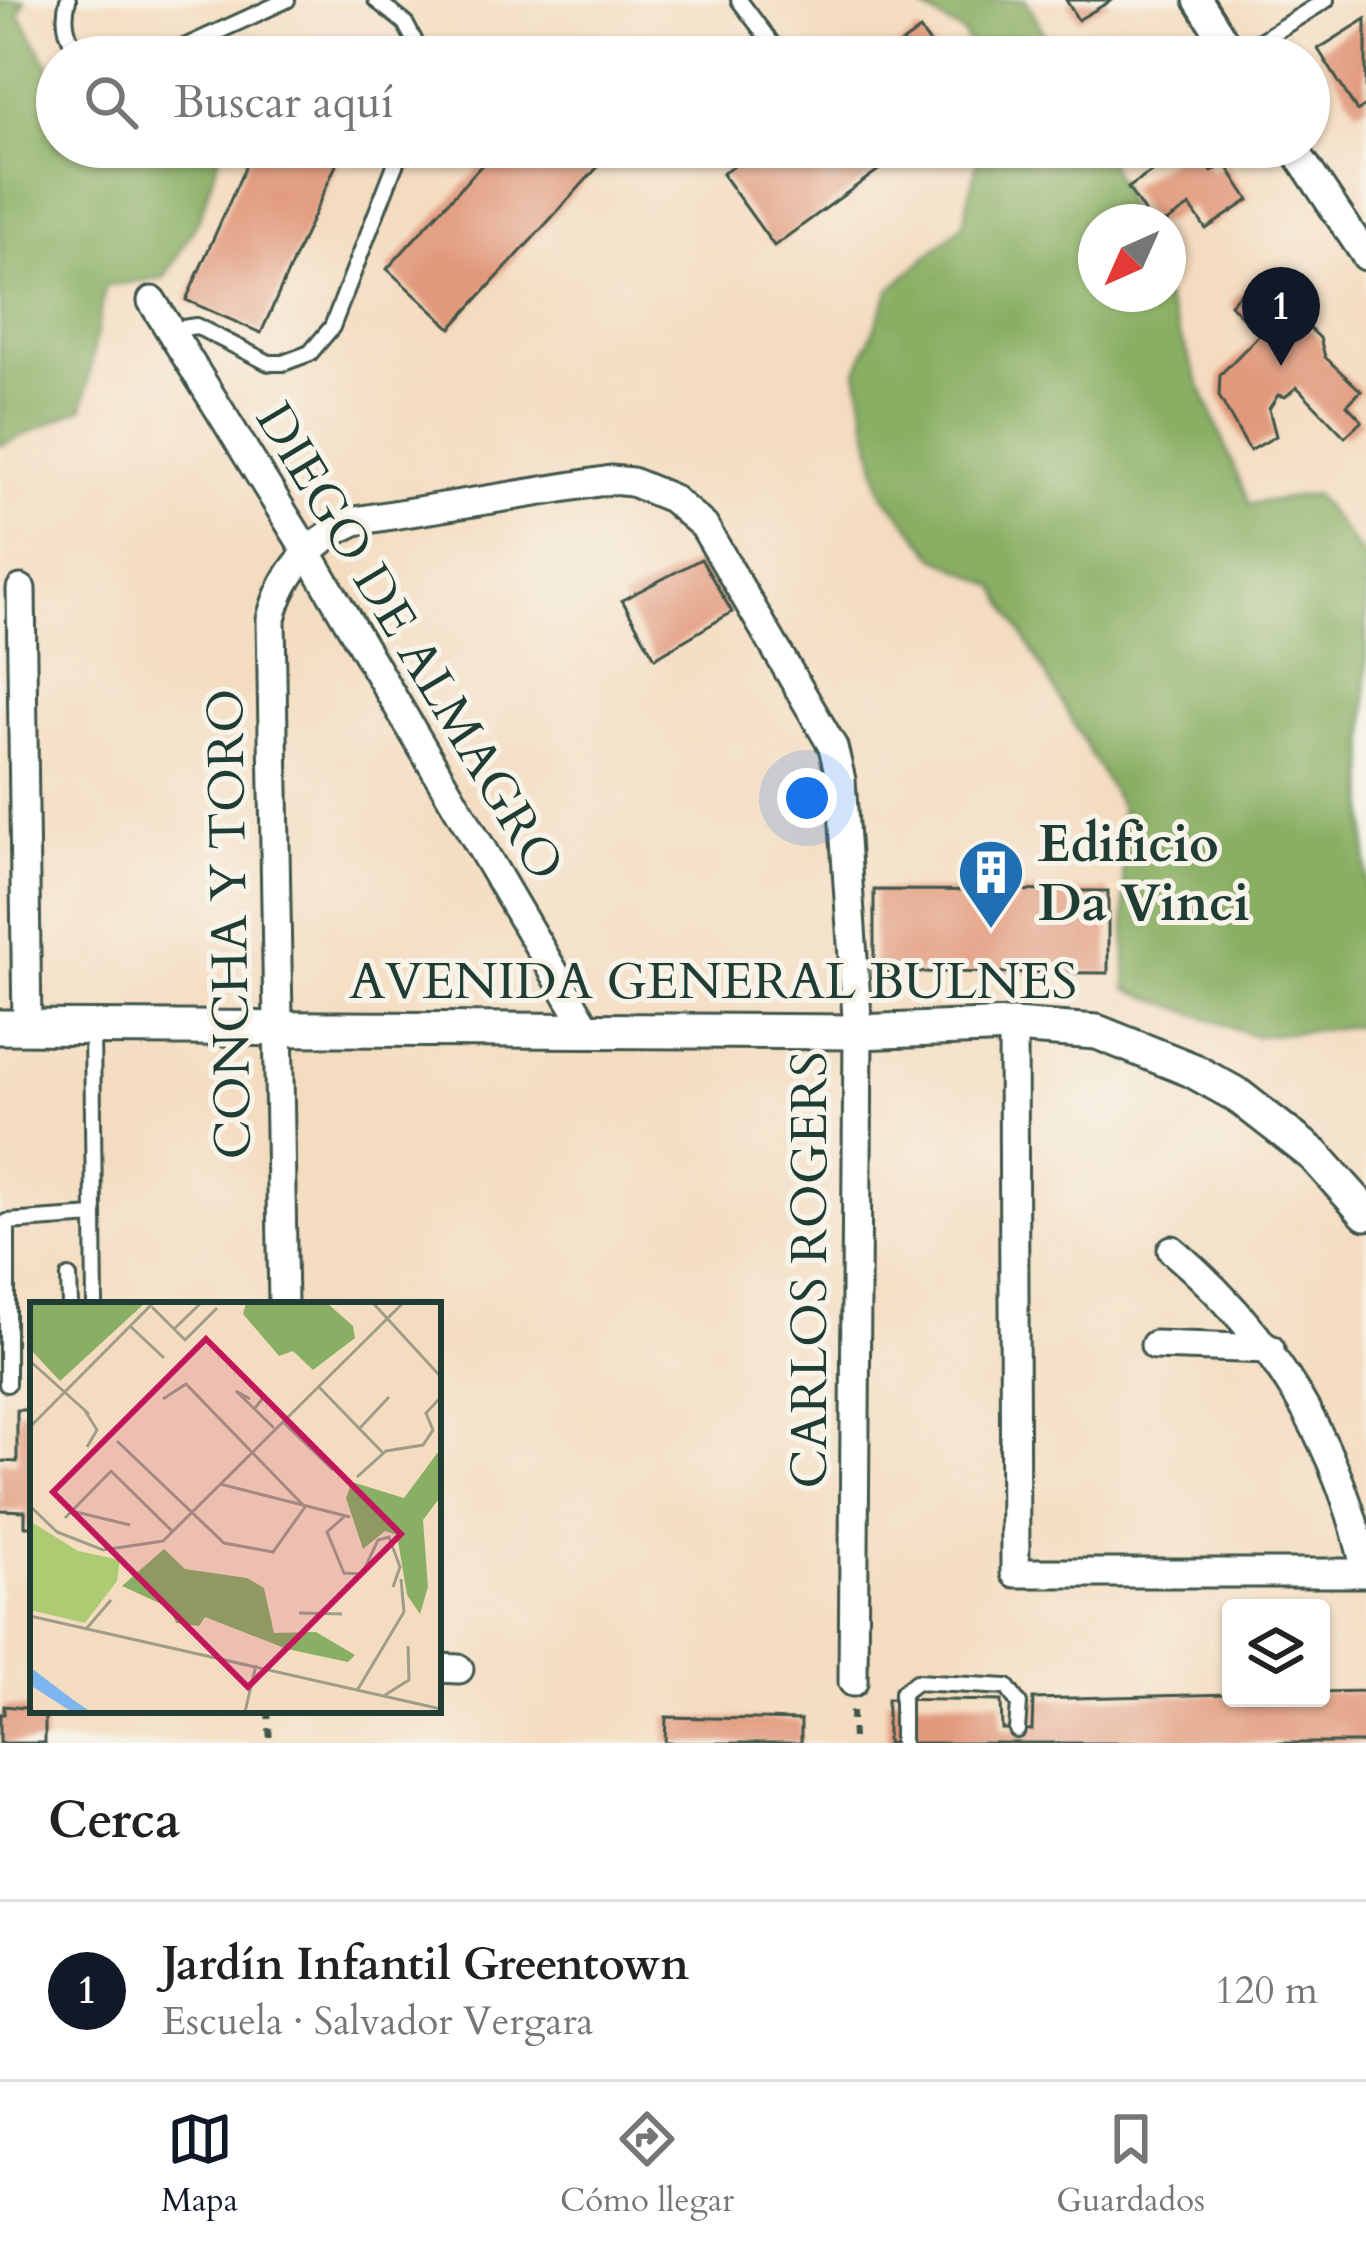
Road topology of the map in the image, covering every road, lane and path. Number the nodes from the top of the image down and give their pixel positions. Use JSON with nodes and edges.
{"nodes":[{"id":1,"x":68,"y":0,"type":"edge"},
{"id":2,"x":287,"y":0,"type":"edge"},
{"id":3,"x":376,"y":0,"type":"edge"},
{"id":4,"x":739,"y":0,"type":"edge"},
{"id":5,"x":1198,"y":0,"type":"edge"},
{"id":6,"x":1326,"y":0,"type":"edge"},
{"id":7,"x":69,"y":36,"type":"edge"},
{"id":8,"x":208,"y":36,"type":"edge"},
{"id":9,"x":412,"y":36,"type":"edge"},
{"id":10,"x":766,"y":36,"type":"edge"},
{"id":11,"x":1221,"y":36,"type":"edge"},
{"id":12,"x":1268,"y":36,"type":"edge"},
{"id":13,"x":394,"y":168,"type":"edge"},
{"id":14,"x":1307,"y":168,"type":"edge"},
{"id":15,"x":1366,"y":256,"type":"edge"},
{"id":16,"x":152,"y":301,"type":"dead end"},
{"id":17,"x":169,"y":330,"type":"junction"},
{"id":18,"x":308,"y":553,"type":"junction"},
{"id":19,"x":21,"y":589,"type":"dead end"},
{"id":20,"x":1012,"y":1026,"type":"junction"},
{"id":21,"x":14,"y":1028,"type":"edge"},
{"id":22,"x":92,"y":1028,"type":"junction"},
{"id":23,"x":278,"y":1029,"type":"junction"},
{"id":24,"x":588,"y":1030,"type":"junction"},
{"id":25,"x":858,"y":1032,"type":"junction"},
{"id":26,"x":1366,"y":1213,"type":"edge"},
{"id":27,"x":94,"y":1216,"type":"junction"},
{"id":28,"x":1172,"y":1250,"type":"dead end"},
{"id":29,"x":69,"y":1277,"type":"dead end"},
{"id":30,"x":70,"y":1302,"type":"edge"},
{"id":31,"x":95,"y":1302,"type":"edge"},
{"id":32,"x":283,"y":1302,"type":"edge"},
{"id":33,"x":1155,"y":1345,"type":"dead end"},
{"id":34,"x":1270,"y":1349,"type":"junction"},
{"id":35,"x":7,"y":1384,"type":"dead end"},
{"id":36,"x":1366,"y":1573,"type":"edge"},
{"id":37,"x":853,"y":1682,"type":"dead end"},
{"id":38,"x":268,"y":1713,"type":"edge"},
{"id":39,"x":1017,"y":1730,"type":"dead end"},
{"id":40,"x":270,"y":1743,"type":"edge"},
{"id":41,"x":902,"y":1743,"type":"edge"}],
"edges":[{"from":1,"to":7,"type":"lane"},
{"from":2,"to":8,"type":"lane"},
{"from":3,"to":9,"type":"lane"},
{"from":4,"to":10,"type":"lane"},
{"from":5,"to":11,"type":"street"},
{"from":6,"to":12,"type":"lane"},
{"from":13,"to":17,"type":"lane"},
{"from":14,"to":15,"type":"street"},
{"from":16,"to":17,"type":"street","name":"DIEGO DE ALMAGRO"},
{"from":17,"to":18,"type":"street","name":"DIEGO DE ALMAGRO"},
{"from":18,"to":23,"type":"street","name":"CONCHA Y TORO"},
{"from":18,"to":24,"type":"street","name":"DIEGO DE ALMAGRO"},
{"from":18,"to":25,"type":"street","name":"CARLOS ROGERS"},
{"from":19,"to":21,"type":"street"},
{"from":20,"to":25,"type":"street","name":"AVENIDA GENERAL BULNES"},
{"from":20,"to":26,"type":"street","name":"AVENIDA GENERAL BULNES"},
{"from":20,"to":36,"type":"street"},
{"from":21,"to":22,"type":"street","name":"AVENIDA GENERAL BULNES"},
{"from":22,"to":23,"type":"street","name":"AVENIDA GENERAL BULNES"},
{"from":22,"to":27,"type":"lane"},
{"from":23,"to":24,"type":"street","name":"AVENIDA GENERAL BULNES"},
{"from":23,"to":32,"type":"street","name":"CONCHA Y TORO"},
{"from":24,"to":25,"type":"street","name":"AVENIDA GENERAL BULNES"},
{"from":25,"to":37,"type":"street","name":"CARLOS ROGERS"},
{"from":27,"to":31,"type":"lane"},
{"from":27,"to":35,"type":"lane"},
{"from":28,"to":34,"type":"street"},
{"from":29,"to":30,"type":"lane"},
{"from":33,"to":34,"type":"street"},
{"from":34,"to":36,"type":"street"},
{"from":38,"to":40,"type":"path"},
{"from":39,"to":41,"type":"lane"}]}
